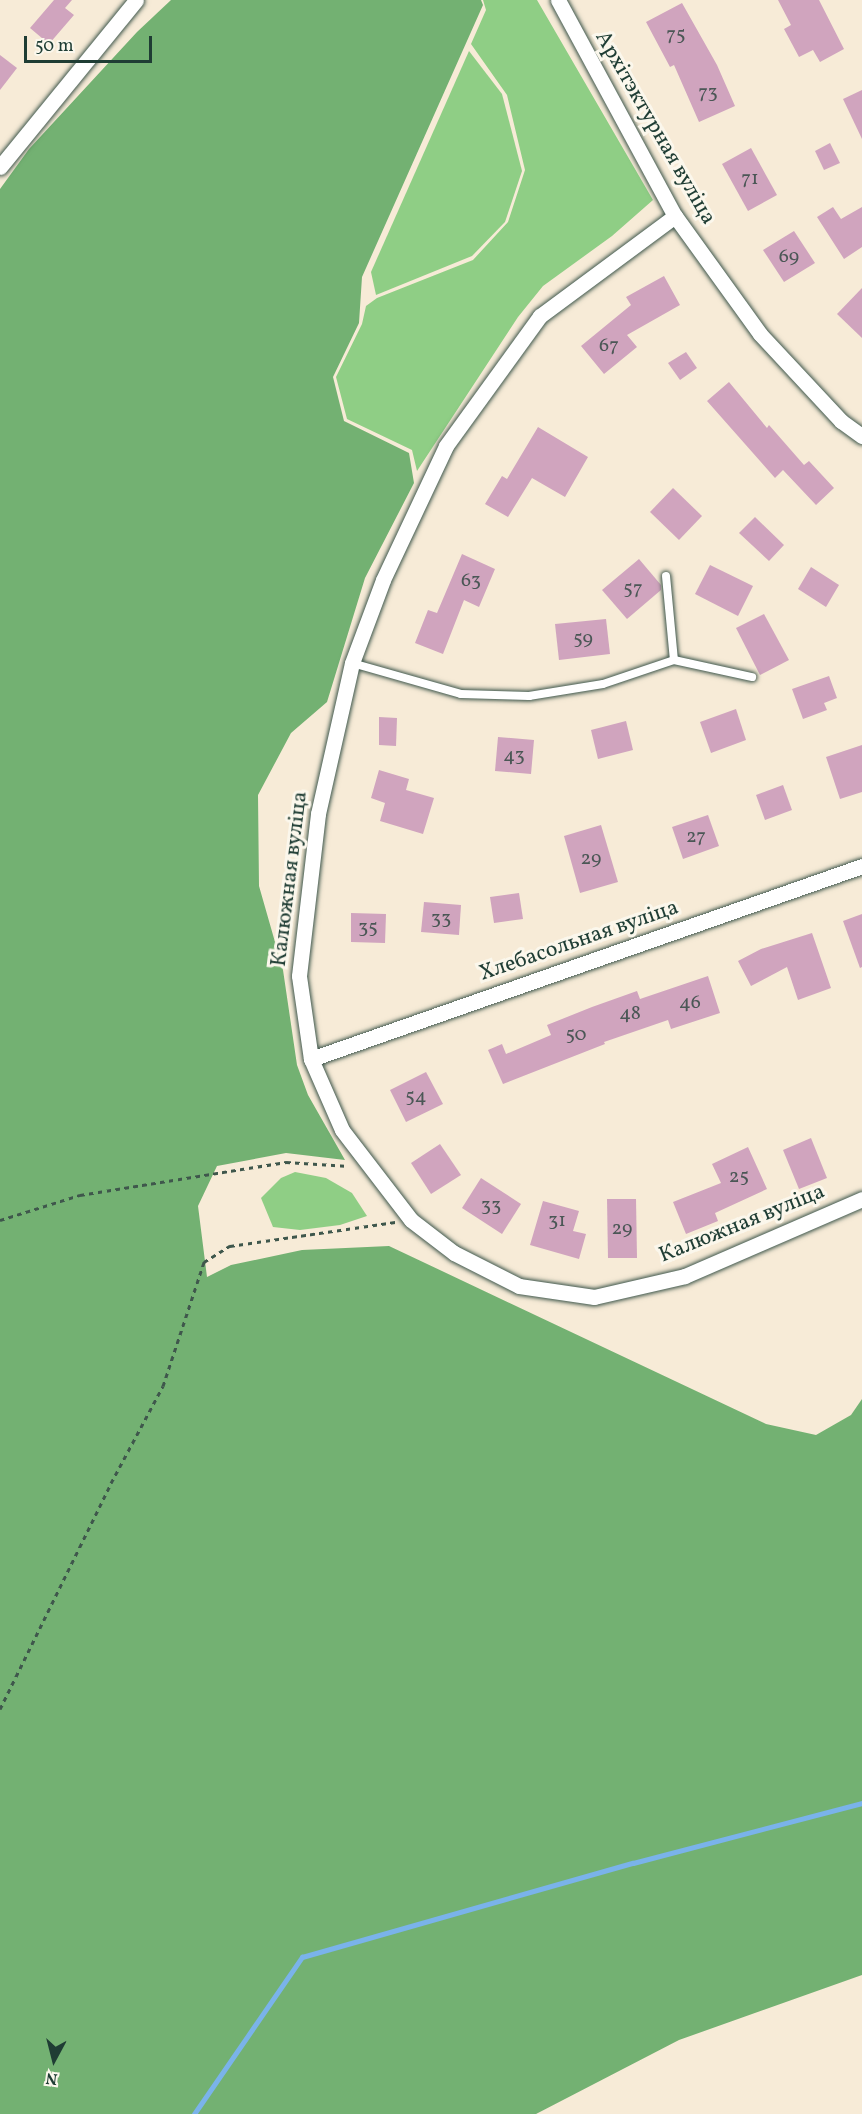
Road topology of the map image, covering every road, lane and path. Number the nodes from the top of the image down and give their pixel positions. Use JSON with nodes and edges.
{"nodes":[{"id":1,"x":136,"y":0,"type":"edge"},
{"id":2,"x":558,"y":0,"type":"edge"},
{"id":3,"x":0,"y":167,"type":"edge"},
{"id":4,"x":675,"y":216,"type":"junction"},
{"id":5,"x":862,"y":436,"type":"edge"},
{"id":6,"x":666,"y":576,"type":"dead end"},
{"id":7,"x":674,"y":660,"type":"junction"},
{"id":8,"x":352,"y":663,"type":"junction"},
{"id":9,"x":752,"y":677,"type":"dead end"},
{"id":10,"x":862,"y":866,"type":"edge"},
{"id":11,"x":311,"y":1059,"type":"junction"},
{"id":12,"x":368,"y":1167,"type":"junction"},
{"id":13,"x":862,"y":1199,"type":"edge"},
{"id":14,"x":0,"y":1220,"type":"edge"},
{"id":15,"x":411,"y":1220,"type":"junction"},
{"id":16,"x":0,"y":1709,"type":"edge"}],
"edges":[{"from":1,"to":3,"type":"street"},
{"from":2,"to":4,"type":"street","name":"Архітэктурная вуліца"},
{"from":4,"to":5,"type":"street","name":"Архітэктурная вуліца"},
{"from":4,"to":8,"type":"street","name":"Калюжная вуліца"},
{"from":6,"to":7,"type":"lane"},
{"from":7,"to":8,"type":"lane"},
{"from":7,"to":9,"type":"lane"},
{"from":8,"to":11,"type":"street","name":"Калюжная вуліца"},
{"from":10,"to":11,"type":"street","name":"Хлебасольная вуліца"},
{"from":11,"to":12,"type":"street","name":"Калюжная вуліца"},
{"from":12,"to":14,"type":"path"},
{"from":12,"to":15,"type":"street","name":"Калюжная вуліца"},
{"from":13,"to":15,"type":"street","name":"Калюжная вуліца"},
{"from":15,"to":16,"type":"path"}]}
